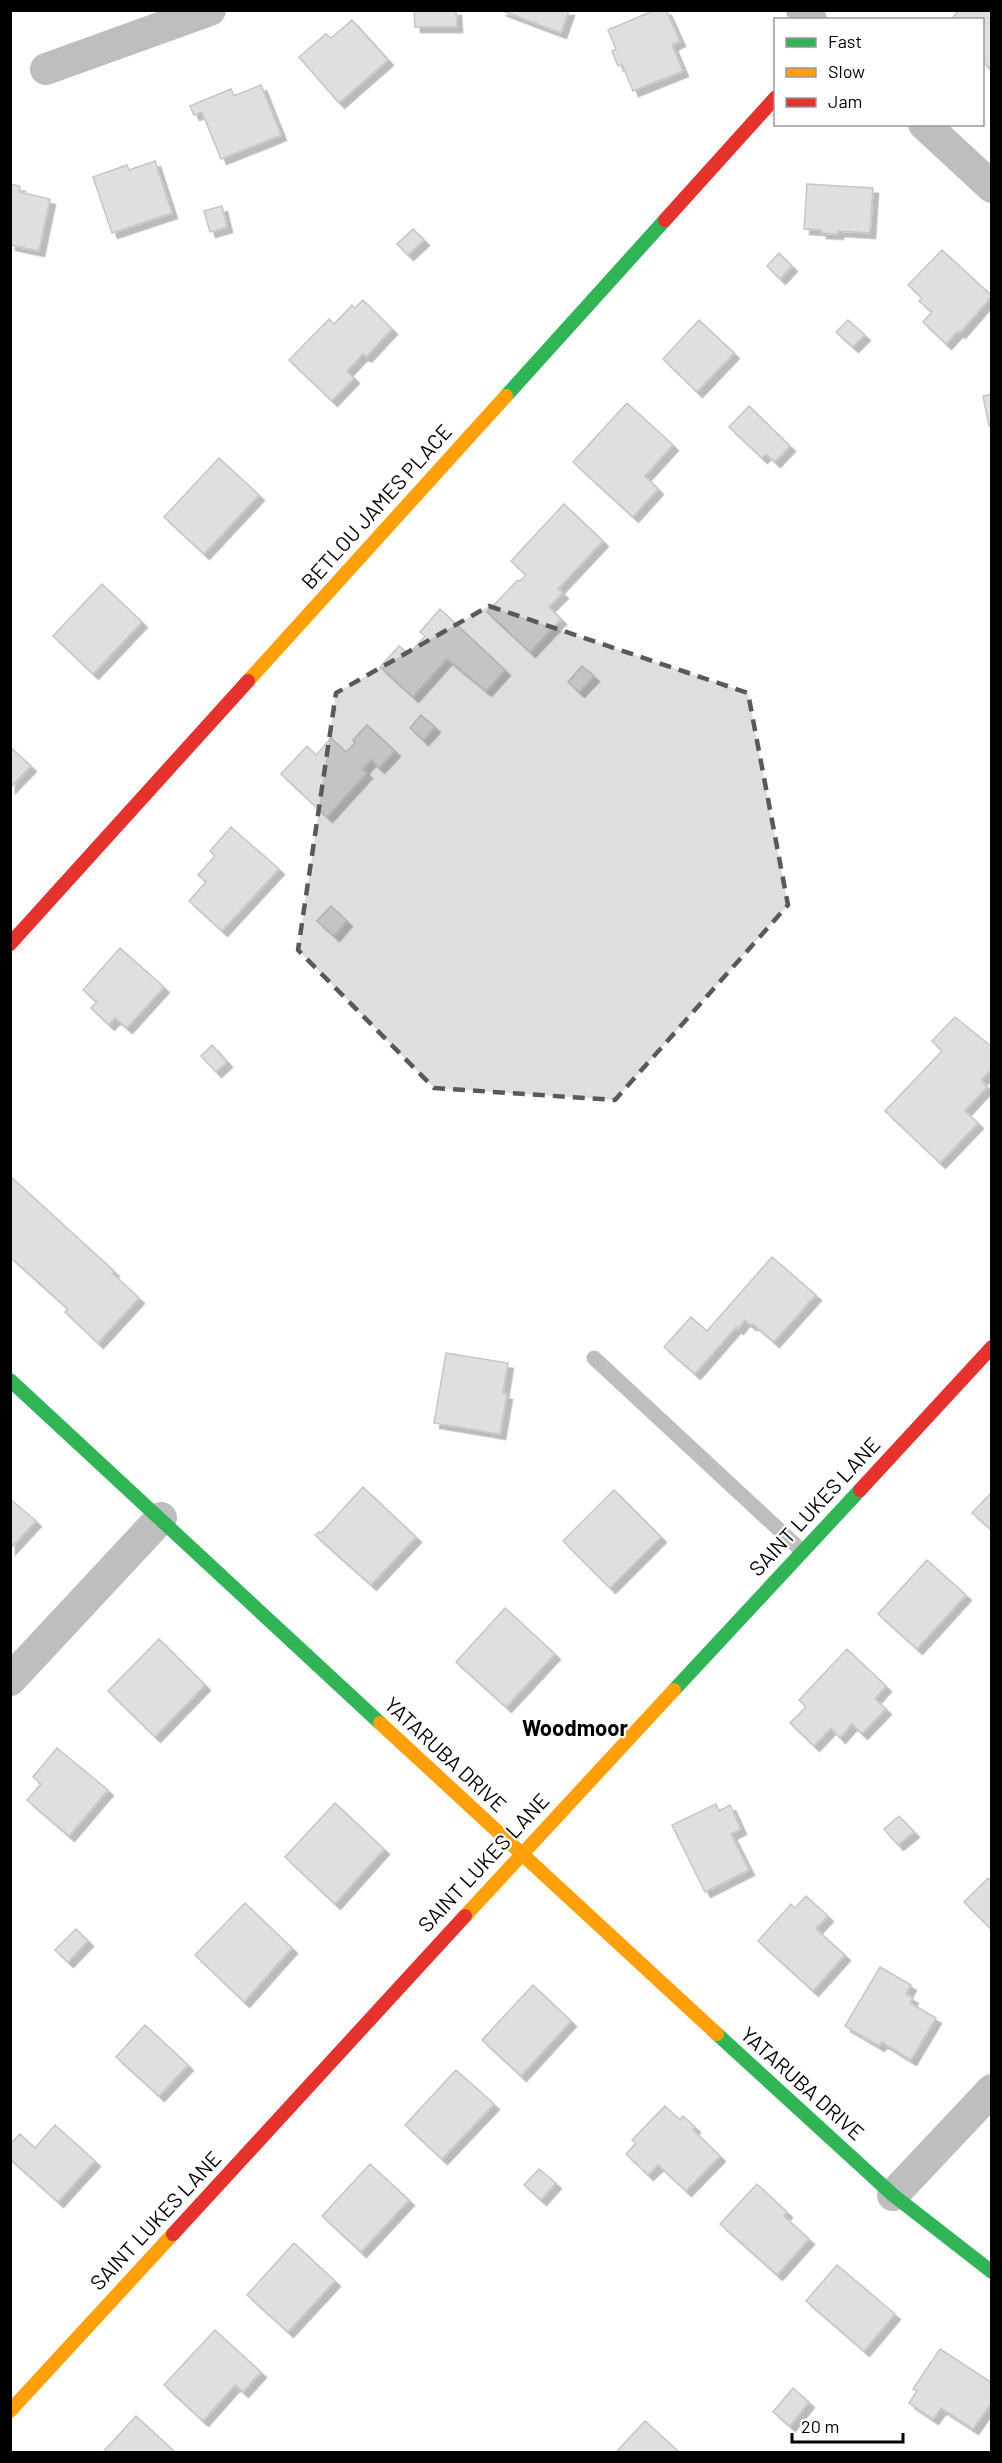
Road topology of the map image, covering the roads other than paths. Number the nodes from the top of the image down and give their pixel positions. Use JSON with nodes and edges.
{"nodes":[{"id":1,"x":210,"y":10,"type":"edge"},
{"id":2,"x":46,"y":69,"type":"dead end"},
{"id":3,"x":774,"y":99,"type":"edge"},
{"id":4,"x":926,"y":126,"type":"edge"},
{"id":5,"x":992,"y":187,"type":"edge"},
{"id":6,"x":10,"y":944,"type":"edge"},
{"id":7,"x":992,"y":1347,"type":"edge"},
{"id":8,"x":594,"y":1358,"type":"dead end"},
{"id":9,"x":10,"y":1380,"type":"edge"},
{"id":10,"x":161,"y":1518,"type":"junction"},
{"id":11,"x":802,"y":1551,"type":"junction"},
{"id":12,"x":10,"y":1680,"type":"edge"},
{"id":13,"x":520,"y":1855,"type":"junction"},
{"id":14,"x":992,"y":2090,"type":"edge"},
{"id":15,"x":893,"y":2195,"type":"junction"},
{"id":16,"x":992,"y":2272,"type":"edge"},
{"id":17,"x":10,"y":2411,"type":"edge"}],
"edges":[{"from":1,"to":2,"type":"street"},
{"from":3,"to":6,"type":"street","name":"BETLOU JAMES PLACE"},
{"from":4,"to":5,"type":"street"},
{"from":7,"to":11,"type":"street","name":"SAINT LUKES LANE"},
{"from":8,"to":11,"type":"lane"},
{"from":9,"to":10,"type":"street","name":"YATARUBA DRIVE"},
{"from":10,"to":12,"type":"street"},
{"from":10,"to":13,"type":"street","name":"YATARUBA DRIVE"},
{"from":11,"to":13,"type":"street","name":"SAINT LUKES LANE"},
{"from":13,"to":15,"type":"street","name":"YATARUBA DRIVE"},
{"from":13,"to":17,"type":"street","name":"SAINT LUKES LANE"},
{"from":14,"to":15,"type":"street"},
{"from":15,"to":16,"type":"street","name":"YATARUBA DRIVE"}]}
